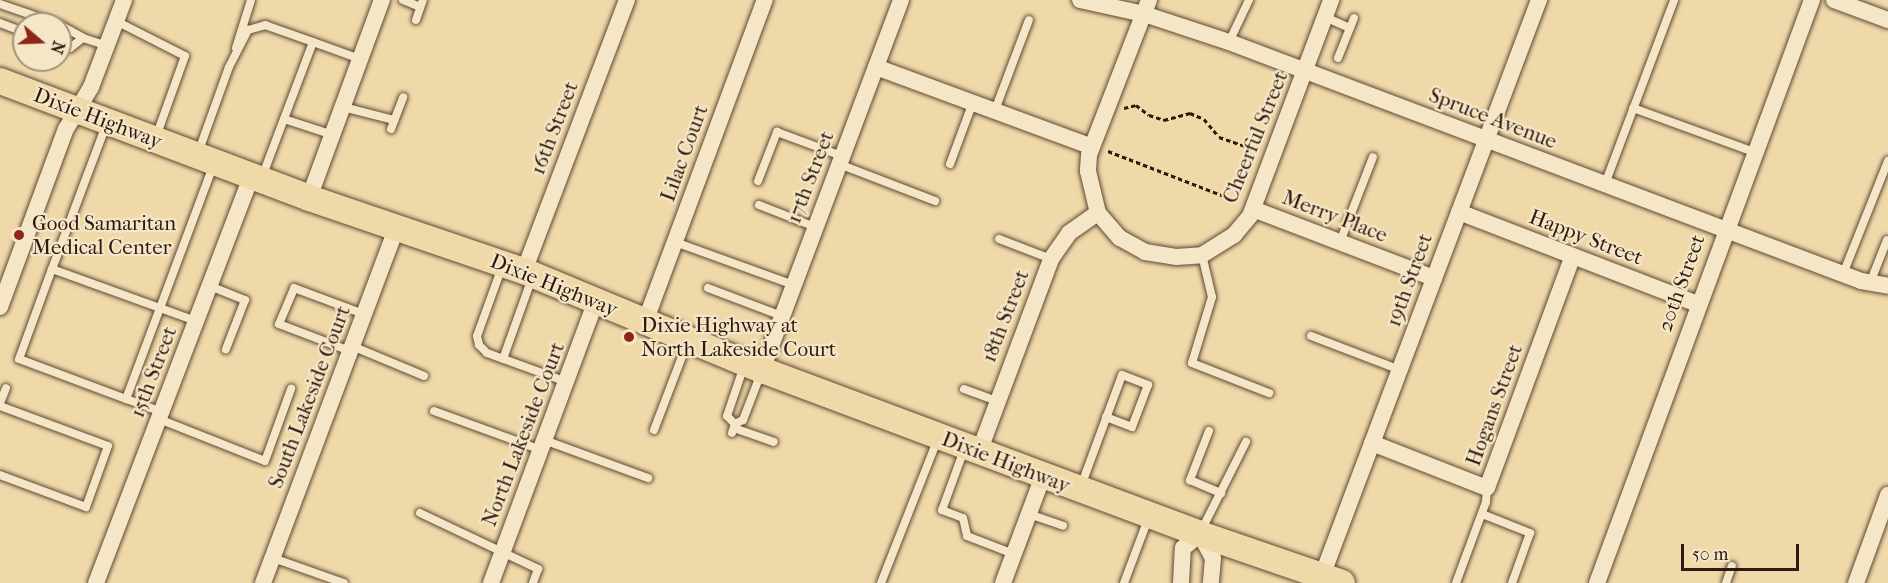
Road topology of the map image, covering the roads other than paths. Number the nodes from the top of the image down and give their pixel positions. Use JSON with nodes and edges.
{"nodes":[{"id":1,"x":124,"y":0,"type":"edge"},
{"id":2,"x":250,"y":0,"type":"edge"},
{"id":3,"x":382,"y":0,"type":"edge"},
{"id":4,"x":403,"y":0,"type":"edge"},
{"id":5,"x":627,"y":0,"type":"edge"},
{"id":6,"x":765,"y":0,"type":"edge"},
{"id":7,"x":901,"y":0,"type":"edge"},
{"id":8,"x":1080,"y":0,"type":"edge"},
{"id":9,"x":1249,"y":0,"type":"edge"},
{"id":10,"x":1331,"y":0,"type":"edge"},
{"id":11,"x":1539,"y":0,"type":"edge"},
{"id":12,"x":1674,"y":0,"type":"edge"},
{"id":13,"x":1812,"y":0,"type":"edge"},
{"id":14,"x":1834,"y":0,"type":"edge"},
{"id":15,"x":0,"y":3,"type":"edge"},
{"id":16,"x":422,"y":3,"type":"edge"},
{"id":17,"x":1146,"y":7,"type":"edge"},
{"id":18,"x":25,"y":12,"type":"edge"},
{"id":19,"x":1325,"y":17,"type":"junction"},
{"id":20,"x":1354,"y":18,"type":"dead end"},
{"id":21,"x":416,"y":20,"type":"dead end"},
{"id":22,"x":1029,"y":20,"type":"dead end"},
{"id":23,"x":1888,"y":20,"type":"edge"},
{"id":24,"x":116,"y":21,"type":"junction"},
{"id":25,"x":1350,"y":28,"type":"junction"},
{"id":26,"x":72,"y":32,"type":"edge"},
{"id":27,"x":83,"y":38,"type":"junction"},
{"id":28,"x":314,"y":42,"type":"junction"},
{"id":29,"x":1229,"y":42,"type":"junction"},
{"id":30,"x":72,"y":46,"type":"edge"},
{"id":31,"x":106,"y":46,"type":"junction"},
{"id":32,"x":235,"y":55,"type":"junction"},
{"id":33,"x":1338,"y":58,"type":"dead end"},
{"id":34,"x":360,"y":59,"type":"junction"},
{"id":35,"x":876,"y":67,"type":"junction"},
{"id":36,"x":1305,"y":71,"type":"junction"},
{"id":37,"x":0,"y":82,"type":"edge"},
{"id":38,"x":403,"y":97,"type":"dead end"},
{"id":39,"x":974,"y":102,"type":"junction"},
{"id":40,"x":343,"y":107,"type":"junction"},
{"id":41,"x":1634,"y":108,"type":"junction"},
{"id":42,"x":76,"y":110,"type":"junction"},
{"id":43,"x":995,"y":110,"type":"junction"},
{"id":44,"x":284,"y":118,"type":"junction"},
{"id":45,"x":107,"y":122,"type":"junction"},
{"id":46,"x":333,"y":135,"type":"junction"},
{"id":47,"x":1486,"y":139,"type":"junction"},
{"id":48,"x":155,"y":140,"type":"junction"},
{"id":49,"x":1100,"y":149,"type":"junction"},
{"id":50,"x":1754,"y":152,"type":"junction"},
{"id":51,"x":1373,"y":157,"type":"dead end"},
{"id":52,"x":206,"y":160,"type":"junction"},
{"id":53,"x":841,"y":160,"type":"junction"},
{"id":54,"x":1888,"y":161,"type":"edge"},
{"id":55,"x":950,"y":164,"type":"dead end"},
{"id":56,"x":256,"y":179,"type":"junction"},
{"id":57,"x":758,"y":181,"type":"dead end"},
{"id":58,"x":1605,"y":184,"type":"junction"},
{"id":59,"x":309,"y":198,"type":"junction"},
{"id":60,"x":934,"y":201,"type":"dead end"},
{"id":61,"x":759,"y":205,"type":"dead end"},
{"id":62,"x":1252,"y":209,"type":"junction"},
{"id":63,"x":1459,"y":212,"type":"junction"},
{"id":64,"x":1098,"y":213,"type":"junction"},
{"id":65,"x":397,"y":227,"type":"junction"},
{"id":66,"x":816,"y":227,"type":"junction"},
{"id":67,"x":1725,"y":230,"type":"junction"},
{"id":68,"x":999,"y":239,"type":"dead end"},
{"id":69,"x":1887,"y":240,"type":"edge"},
{"id":70,"x":675,"y":242,"type":"junction"},
{"id":71,"x":1340,"y":242,"type":"junction"},
{"id":72,"x":1202,"y":255,"type":"junction"},
{"id":73,"x":1573,"y":256,"type":"junction"},
{"id":74,"x":1051,"y":259,"type":"junction"},
{"id":75,"x":52,"y":269,"type":"junction"},
{"id":76,"x":520,"y":270,"type":"junction"},
{"id":77,"x":1843,"y":274,"type":"junction"},
{"id":78,"x":1434,"y":278,"type":"junction"},
{"id":79,"x":1870,"y":283,"type":"junction"},
{"id":80,"x":794,"y":285,"type":"junction"},
{"id":81,"x":210,"y":286,"type":"junction"},
{"id":82,"x":1888,"y":286,"type":"edge"},
{"id":83,"x":708,"y":288,"type":"dead end"},
{"id":84,"x":596,"y":302,"type":"junction"},
{"id":85,"x":1697,"y":304,"type":"junction"},
{"id":86,"x":0,"y":307,"type":"edge"},
{"id":87,"x":160,"y":308,"type":"junction"},
{"id":88,"x":364,"y":314,"type":"junction"},
{"id":89,"x":782,"y":315,"type":"junction"},
{"id":90,"x":196,"y":321,"type":"junction"},
{"id":91,"x":645,"y":322,"type":"junction"},
{"id":92,"x":1311,"y":336,"type":"dead end"},
{"id":93,"x":688,"y":340,"type":"junction"},
{"id":94,"x":226,"y":349,"type":"dead end"},
{"id":95,"x":351,"y":349,"type":"junction"},
{"id":96,"x":503,"y":359,"type":"junction"},
{"id":97,"x":753,"y":367,"type":"junction"},
{"id":98,"x":1400,"y":370,"type":"junction"},
{"id":99,"x":424,"y":376,"type":"dead end"},
{"id":100,"x":567,"y":382,"type":"junction"},
{"id":101,"x":6,"y":388,"type":"dead end"},
{"id":102,"x":291,"y":389,"type":"dead end"},
{"id":103,"x":964,"y":389,"type":"dead end"},
{"id":104,"x":1269,"y":393,"type":"dead end"},
{"id":105,"x":126,"y":399,"type":"junction"},
{"id":106,"x":997,"y":401,"type":"junction"},
{"id":107,"x":0,"y":405,"type":"edge"},
{"id":108,"x":434,"y":411,"type":"dead end"},
{"id":109,"x":160,"y":416,"type":"junction"},
{"id":110,"x":1106,"y":417,"type":"junction"},
{"id":111,"x":733,"y":428,"type":"junction"},
{"id":112,"x":654,"y":430,"type":"dead end"},
{"id":113,"x":1209,"y":431,"type":"dead end"},
{"id":114,"x":939,"y":437,"type":"junction"},
{"id":115,"x":774,"y":442,"type":"dead end"},
{"id":116,"x":1246,"y":442,"type":"dead end"},
{"id":117,"x":1372,"y":443,"type":"junction"},
{"id":118,"x":543,"y":445,"type":"junction"},
{"id":119,"x":972,"y":449,"type":"junction"},
{"id":120,"x":0,"y":475,"type":"edge"},
{"id":121,"x":1043,"y":476,"type":"junction"},
{"id":122,"x":648,"y":478,"type":"dead end"},
{"id":123,"x":1487,"y":488,"type":"junction"},
{"id":124,"x":1079,"y":490,"type":"junction"},
{"id":125,"x":1221,"y":493,"type":"junction"},
{"id":126,"x":1888,"y":495,"type":"edge"},
{"id":127,"x":420,"y":513,"type":"dead end"},
{"id":128,"x":1029,"y":514,"type":"junction"},
{"id":129,"x":1482,"y":514,"type":"junction"},
{"id":130,"x":1149,"y":516,"type":"junction"},
{"id":131,"x":1063,"y":526,"type":"dead end"},
{"id":132,"x":1200,"y":534,"type":"junction"},
{"id":133,"x":1014,"y":554,"type":"junction"},
{"id":134,"x":502,"y":555,"type":"junction"},
{"id":135,"x":273,"y":558,"type":"junction"},
{"id":136,"x":1732,"y":566,"type":"dead end"},
{"id":137,"x":1332,"y":580,"type":"edge"},
{"id":138,"x":1602,"y":582,"type":"edge"},
{"id":139,"x":96,"y":583,"type":"edge"},
{"id":140,"x":263,"y":583,"type":"edge"},
{"id":141,"x":344,"y":583,"type":"edge"},
{"id":142,"x":491,"y":583,"type":"edge"},
{"id":143,"x":533,"y":583,"type":"edge"},
{"id":144,"x":881,"y":583,"type":"edge"},
{"id":145,"x":1003,"y":583,"type":"edge"},
{"id":146,"x":1124,"y":583,"type":"edge"},
{"id":147,"x":1181,"y":583,"type":"edge"},
{"id":148,"x":1211,"y":583,"type":"edge"},
{"id":149,"x":1455,"y":583,"type":"edge"},
{"id":150,"x":1512,"y":583,"type":"edge"},
{"id":151,"x":1726,"y":583,"type":"edge"},
{"id":152,"x":1856,"y":583,"type":"edge"}],
"edges":[{"from":1,"to":24,"type":"street"},
{"from":2,"to":32,"type":"lane"},
{"from":3,"to":34,"type":"street"},
{"from":4,"to":16,"type":"lane"},
{"from":5,"to":76,"type":"street","name":"16th Street"},
{"from":6,"to":70,"type":"street","name":"Lilac Court"},
{"from":7,"to":35,"type":"street","name":"17th Street"},
{"from":8,"to":17,"type":"street","name":"Spruce Avenue"},
{"from":9,"to":29,"type":"lane"},
{"from":10,"to":19,"type":"street","name":"Cheerful Street"},
{"from":11,"to":47,"type":"street","name":"19th Street"},
{"from":12,"to":41,"type":"lane"},
{"from":13,"to":50,"type":"street","name":"20th Street"},
{"from":14,"to":23,"type":"street"},
{"from":15,"to":18,"type":"lane"},
{"from":16,"to":21,"type":"lane"},
{"from":17,"to":29,"type":"street","name":"Spruce Avenue"},
{"from":17,"to":49,"type":"street"},
{"from":19,"to":25,"type":"lane"},
{"from":19,"to":36,"type":"street","name":"Cheerful Street"},
{"from":20,"to":25,"type":"lane"},
{"from":22,"to":43,"type":"lane"},
{"from":24,"to":31,"type":"street"},
{"from":24,"to":48,"type":"lane"},
{"from":25,"to":33,"type":"lane"},
{"from":26,"to":27,"type":"lane"},
{"from":27,"to":30,"type":"lane"},
{"from":27,"to":31,"type":"lane"},
{"from":28,"to":32,"type":"lane"},
{"from":28,"to":34,"type":"lane"},
{"from":28,"to":44,"type":"lane"},
{"from":29,"to":36,"type":"street","name":"Spruce Avenue"},
{"from":31,"to":42,"type":"street"},
{"from":32,"to":52,"type":"lane"},
{"from":34,"to":40,"type":"street"},
{"from":35,"to":39,"type":"street"},
{"from":35,"to":53,"type":"street","name":"17th Street"},
{"from":36,"to":47,"type":"street","name":"Spruce Avenue"},
{"from":36,"to":62,"type":"street","name":"Cheerful Street"},
{"from":37,"to":42,"type":"main road","name":"Dixie Highway"},
{"from":38,"to":40,"type":"lane"},
{"from":39,"to":43,"type":"street"},
{"from":39,"to":55,"type":"lane"},
{"from":40,"to":46,"type":"street"},
{"from":41,"to":50,"type":"lane"},
{"from":41,"to":58,"type":"lane"},
{"from":42,"to":45,"type":"main road","name":"Dixie Highway"},
{"from":42,"to":86,"type":"street"},
{"from":43,"to":49,"type":"street"},
{"from":44,"to":46,"type":"lane"},
{"from":44,"to":56,"type":"lane"},
{"from":45,"to":48,"type":"main road","name":"Dixie Highway"},
{"from":45,"to":75,"type":"lane"},
{"from":46,"to":59,"type":"street"},
{"from":47,"to":58,"type":"street","name":"Spruce Avenue"},
{"from":47,"to":63,"type":"street","name":"19th Street"},
{"from":48,"to":52,"type":"main road","name":"Dixie Highway"},
{"from":49,"to":64,"type":"street","name":"Cheerful Street"},
{"from":50,"to":67,"type":"street","name":"20th Street"},
{"from":51,"to":71,"type":"lane"},
{"from":52,"to":56,"type":"main road","name":"Dixie Highway"},
{"from":52,"to":87,"type":"lane"},
{"from":53,"to":57,"type":"lane"},
{"from":53,"to":60,"type":"lane"},
{"from":53,"to":66,"type":"street","name":"17th Street"},
{"from":54,"to":77,"type":"lane"},
{"from":56,"to":59,"type":"main road","name":"Dixie Highway"},
{"from":56,"to":81,"type":"street","name":"15th Street"},
{"from":58,"to":67,"type":"street","name":"Spruce Avenue"},
{"from":59,"to":65,"type":"main road","name":"Dixie Highway"},
{"from":61,"to":66,"type":"lane"},
{"from":62,"to":71,"type":"street","name":"Merry Place"},
{"from":62,"to":72,"type":"street","name":"Cheerful Street"},
{"from":63,"to":73,"type":"street","name":"Happy Street"},
{"from":63,"to":78,"type":"street","name":"19th Street"},
{"from":64,"to":72,"type":"street","name":"Cheerful Street"},
{"from":64,"to":74,"type":"street","name":"18th Street"},
{"from":65,"to":76,"type":"main road","name":"Dixie Highway"},
{"from":65,"to":88,"type":"street","name":"South Lakeside Court"},
{"from":66,"to":80,"type":"street","name":"17th Street"},
{"from":67,"to":77,"type":"street","name":"Spruce Avenue"},
{"from":67,"to":85,"type":"street","name":"20th Street"},
{"from":68,"to":74,"type":"lane"},
{"from":69,"to":79,"type":"lane"},
{"from":70,"to":80,"type":"lane"},
{"from":70,"to":91,"type":"street","name":"Lilac Court"},
{"from":71,"to":78,"type":"street","name":"Merry Place"},
{"from":72,"to":104,"type":"lane"},
{"from":73,"to":85,"type":"street","name":"Happy Street"},
{"from":73,"to":123,"type":"street","name":"Hogans Street"},
{"from":74,"to":106,"type":"street","name":"18th Street"},
{"from":75,"to":87,"type":"lane"},
{"from":75,"to":105,"type":"lane"},
{"from":76,"to":84,"type":"main road","name":"Dixie Highway"},
{"from":76,"to":96,"type":"lane"},
{"from":76,"to":96,"type":"lane"},
{"from":77,"to":79,"type":"street","name":"Spruce Avenue"},
{"from":78,"to":98,"type":"street","name":"19th Street"},
{"from":79,"to":82,"type":"street","name":"Spruce Avenue"},
{"from":80,"to":89,"type":"street","name":"17th Street"},
{"from":81,"to":90,"type":"street","name":"15th Street"},
{"from":81,"to":94,"type":"lane"},
{"from":83,"to":89,"type":"lane"},
{"from":84,"to":91,"type":"main road","name":"Dixie Highway"},
{"from":84,"to":100,"type":"street","name":"North Lakeside Court"},
{"from":85,"to":138,"type":"street","name":"20th Street"},
{"from":87,"to":90,"type":"lane"},
{"from":87,"to":105,"type":"lane"},
{"from":88,"to":95,"type":"street","name":"South Lakeside Court"},
{"from":88,"to":95,"type":"lane"},
{"from":89,"to":97,"type":"street","name":"17th Street"},
{"from":90,"to":109,"type":"street","name":"15th Street"},
{"from":91,"to":93,"type":"main road","name":"Dixie Highway"},
{"from":92,"to":98,"type":"lane"},
{"from":93,"to":97,"type":"main road","name":"Dixie Highway"},
{"from":93,"to":112,"type":"lane"},
{"from":95,"to":99,"type":"lane"},
{"from":95,"to":135,"type":"street","name":"South Lakeside Court"},
{"from":96,"to":100,"type":"lane"},
{"from":97,"to":111,"type":"lane"},
{"from":97,"to":111,"type":"lane"},
{"from":97,"to":114,"type":"main road","name":"Dixie Highway"},
{"from":98,"to":117,"type":"street","name":"19th Street"},
{"from":100,"to":118,"type":"street","name":"North Lakeside Court"},
{"from":101,"to":107,"type":"lane"},
{"from":102,"to":109,"type":"lane"},
{"from":103,"to":106,"type":"lane"},
{"from":105,"to":109,"type":"lane"},
{"from":106,"to":119,"type":"street","name":"18th Street"},
{"from":107,"to":120,"type":"lane"},
{"from":108,"to":118,"type":"lane"},
{"from":109,"to":139,"type":"street","name":"15th Street"},
{"from":110,"to":110,"type":"lane"},
{"from":110,"to":124,"type":"lane"},
{"from":111,"to":115,"type":"lane"},
{"from":113,"to":125,"type":"lane"},
{"from":114,"to":119,"type":"main road","name":"Dixie Highway"},
{"from":114,"to":144,"type":"lane"},
{"from":116,"to":125,"type":"lane"},
{"from":117,"to":123,"type":"street","name":"Hogans Street"},
{"from":117,"to":137,"type":"street","name":"19th Street"},
{"from":118,"to":122,"type":"lane"},
{"from":118,"to":134,"type":"street","name":"North Lakeside Court"},
{"from":119,"to":121,"type":"main road","name":"Dixie Highway"},
{"from":119,"to":133,"type":"lane"},
{"from":121,"to":124,"type":"main road","name":"Dixie Highway"},
{"from":121,"to":128,"type":"street"},
{"from":123,"to":129,"type":"lane"},
{"from":124,"to":130,"type":"main road","name":"Dixie Highway"},
{"from":125,"to":132,"type":"lane"},
{"from":126,"to":152,"type":"street"},
{"from":127,"to":134,"type":"lane"},
{"from":128,"to":131,"type":"lane"},
{"from":128,"to":133,"type":"street"},
{"from":129,"to":149,"type":"lane"},
{"from":129,"to":150,"type":"lane"},
{"from":130,"to":132,"type":"main road","name":"Dixie Highway"},
{"from":130,"to":146,"type":"lane"},
{"from":132,"to":137,"type":"main road","name":"Dixie Highway"},
{"from":132,"to":147,"type":"street"},
{"from":132,"to":148,"type":"street"},
{"from":133,"to":145,"type":"street"},
{"from":134,"to":142,"type":"street","name":"North Lakeside Court"},
{"from":134,"to":143,"type":"lane"},
{"from":135,"to":140,"type":"street","name":"South Lakeside Court"},
{"from":135,"to":141,"type":"lane"},
{"from":136,"to":151,"type":"lane"}]}
